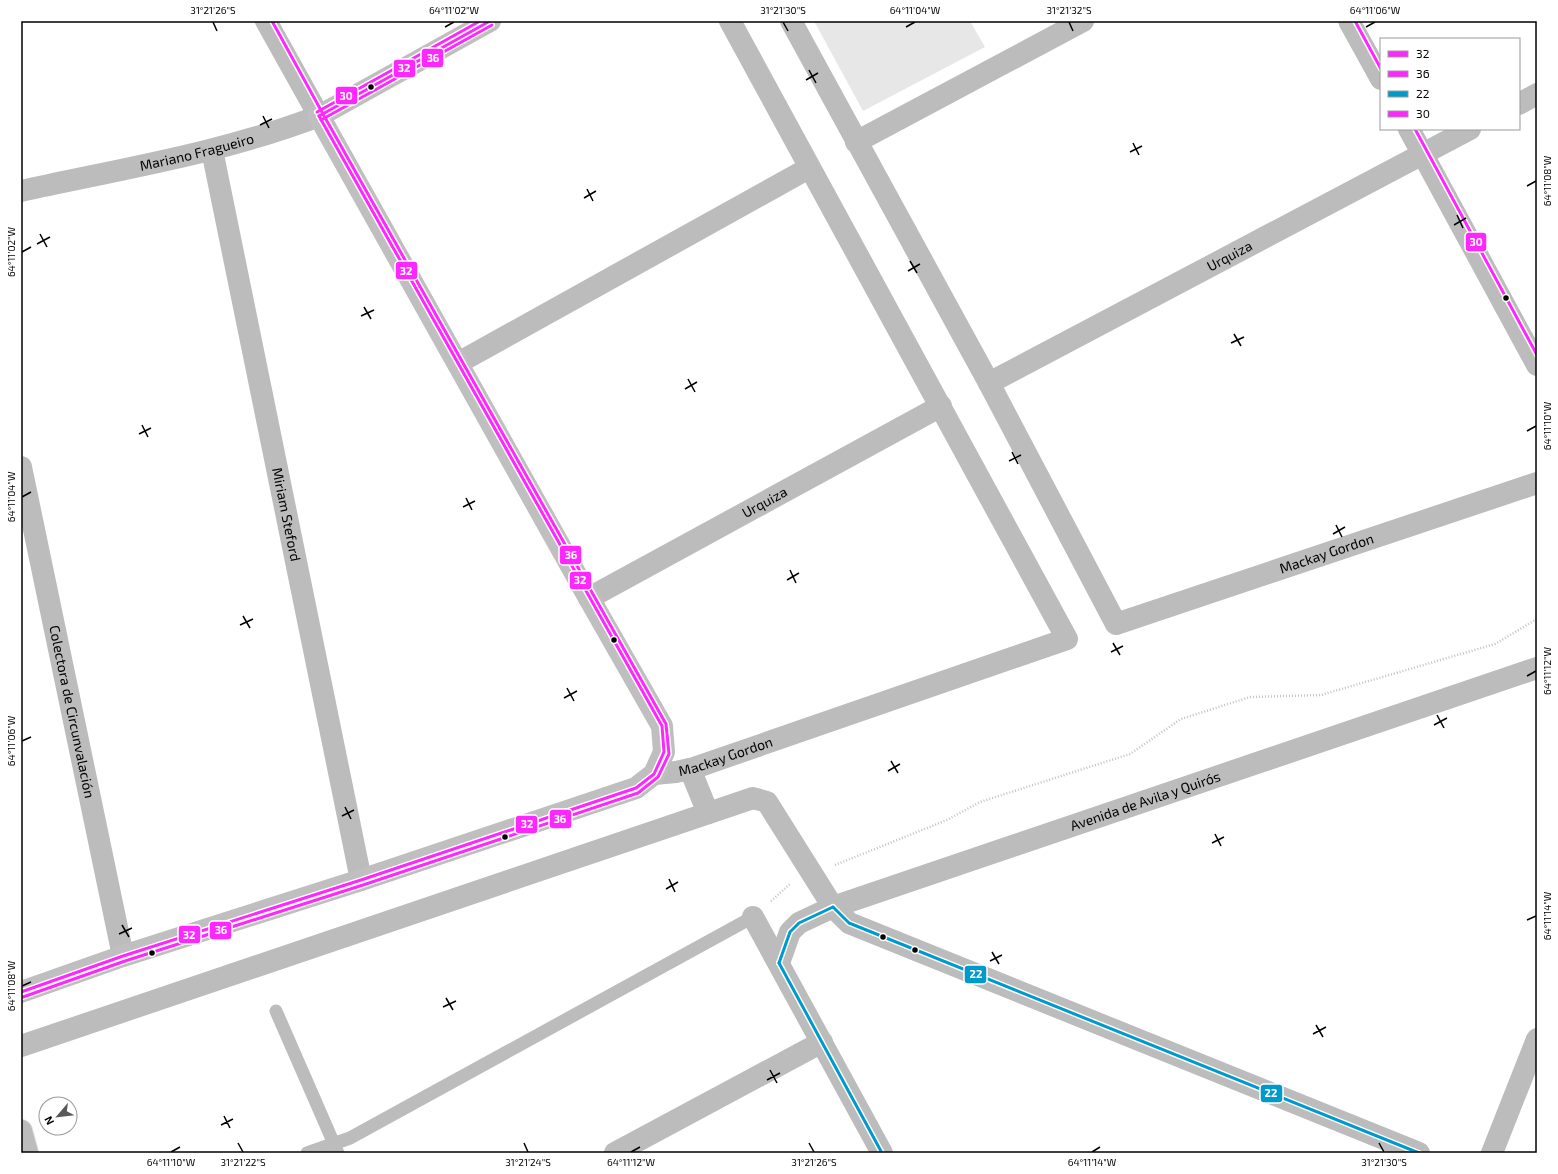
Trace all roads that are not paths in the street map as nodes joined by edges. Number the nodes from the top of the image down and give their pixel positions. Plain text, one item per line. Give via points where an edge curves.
1 (266, 21) edge
2 (490, 21) edge
3 (730, 21) edge
4 (791, 21) edge
5 (1083, 21) edge
6 (1349, 21) edge
7 (1380, 77) edge
8 (1537, 94) edge
9 (1520, 103) edge
10 (319, 116) junction
11 (1410, 130) edge
12 (1468, 130) edge
13 (856, 142) junction
14 (212, 150) junction
15 (1423, 154) junction
16 (809, 168) junction
17 (21, 191) edge
18 (458, 363) junction
19 (1537, 365) edge
20 (989, 383) junction
21 (940, 406) junction
22 (21, 467) edge
23 (1537, 483) edge
24 (589, 598) junction
25 (1537, 668) edge
26 (690, 769) junction
27 (654, 774) junction
28 (708, 814) junction
29 (361, 880) junction
30 (833, 907) junction
31 (753, 917) joint
32 (123, 956) junction
33 (779, 963) junction
34 (21, 992) edge
35 (276, 1011) dead end
36 (1537, 1039) edge
37 (822, 1042) junction
38 (21, 1046) edge
39 (21, 1131) edge
40 (335, 1149) edge
41 (27, 1153) edge
42 (307, 1153) edge
43 (615, 1153) edge
44 (882, 1153) edge
45 (1419, 1153) edge
46 (1492, 1153) edge

1 - 10 main road
2 - 10 main road, Mariano Fragueiro
3 - 16 main road
4 - 13 main road
5 - 13 main road
6 - 7 main road
8 - 9 main road
10 - 14 main road, Mariano Fragueiro
10 - 18 main road
11 - 15 main road
12 - 15 main road, Urquiza
13 - 20 main road
14 - 17 main road, Mariano Fragueiro
14 - 29 main road, Miriam Steford
15 - 19 main road
15 - 20 main road, Urquiza
16 - 18 main road
16 - 21 main road
18 - 24 main road
20 - 23 main road, Mackay Gordon via 1116,624
21 - 24 main road, Urquiza
21 - 26 main road, Mackay Gordon via 1067,639
22 - 32 main road, Colectora de Circunvalación
24 - 27 main road via 662,726 664,752
25 - 30 main road, Avenida de Avila y Quirós
26 - 27 main road, Mackay Gordon
26 - 28 main road
27 - 29 main road, Mackay Gordon via 636,788
28 - 30 main road via 753,798 767,802
28 - 38 main road
29 - 32 main road, Mackay Gordon
30 - 33 main road, Avenida de Avila y Quirós via 799,923 790,932
30 - 45 main road via 849,923
31 - 33 main road
31 - 40 lane via 350,1138
32 - 34 main road, Mackay Gordon
33 - 37 main road
35 - 40 lane
36 - 46 main road
37 - 43 main road
37 - 44 main road
39 - 41 main road
40 - 42 lane

